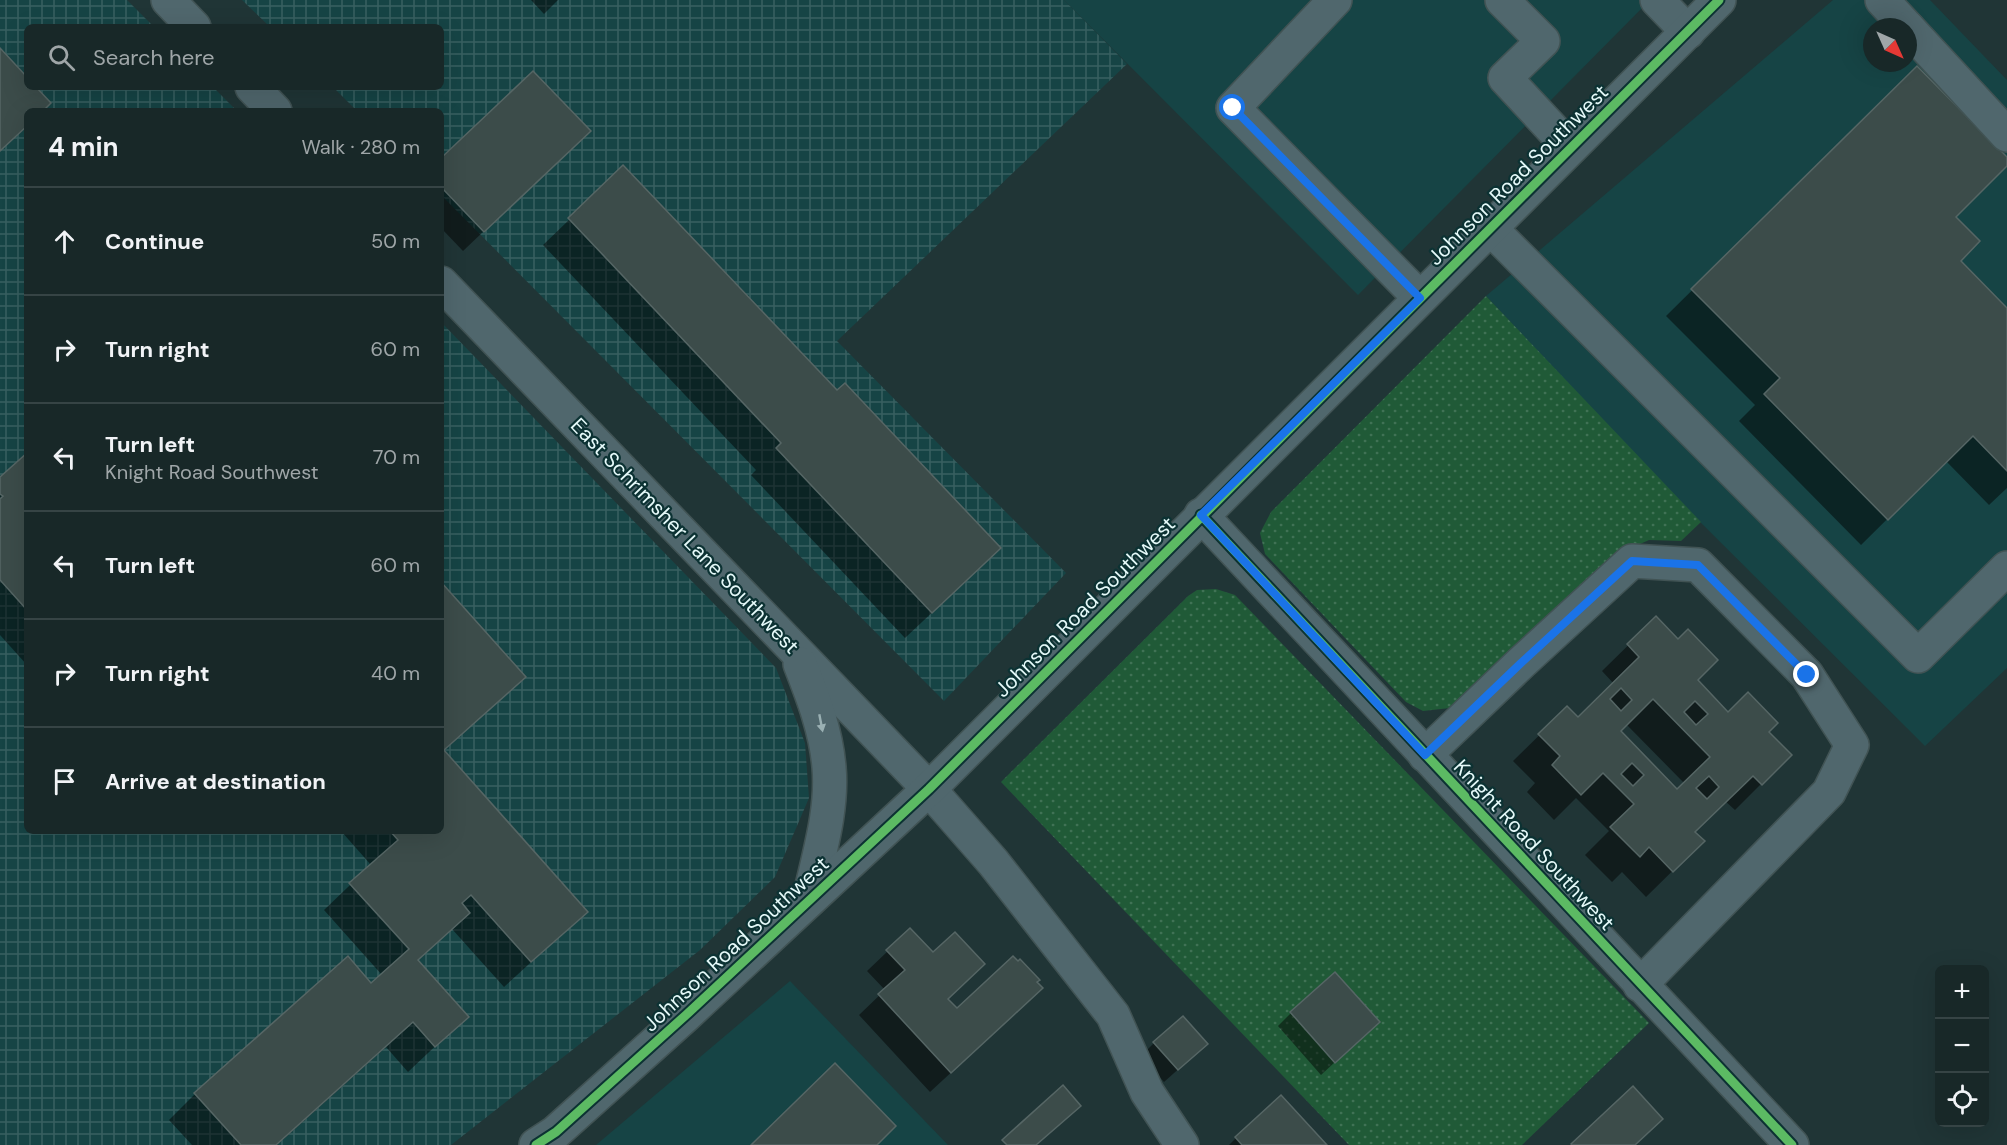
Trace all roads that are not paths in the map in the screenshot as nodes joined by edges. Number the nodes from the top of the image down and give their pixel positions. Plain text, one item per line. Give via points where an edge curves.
1 (168, 0) edge
2 (1335, 0) edge
3 (1502, 0) edge
4 (1657, 0) edge
5 (1719, 0) edge
6 (1882, 0) edge
7 (1898, 18) edge
8 (191, 24) edge
9 (1688, 32) junction
10 (1917, 39) edge
11 (255, 90) edge
12 (272, 108) edge
13 (2007, 135) edge
14 (1570, 148) junction
15 (1490, 228) junction
16 (444, 286) edge
17 (1420, 298) junction
18 (1201, 515) junction
19 (2007, 568) edge
20 (793, 649) junction
21 (1425, 755) junction
22 (929, 789) junction
23 (809, 900) junction
24 (1640, 985) junction
25 (553, 1141) edge
26 (1182, 1145) edge
27 (1792, 1145) edge

1 - 8 street
2 - 17 street via 1233,108
3 - 14 street via 1543,41 1505,78
4 - 9 street
5 - 9 street, Johnson Road Southwest
6 - 7 street
9 - 14 street, Johnson Road Southwest
10 - 13 street
11 - 12 street
14 - 15 street, Johnson Road Southwest
15 - 17 street, Johnson Road Southwest
15 - 19 street via 1918,656
16 - 20 street, East Schrimsher Lane Southwest
17 - 18 street, Johnson Road Southwest
18 - 21 street, Knight Road Southwest
18 - 22 street, Johnson Road Southwest
20 - 22 street, East Schrimsher Lane Southwest
20 -> 23 street via 818,711 829,767 827,814
21 - 24 street, Knight Road Southwest
21 - 24 street via 1632,561 1698,565 1807,675 1852,745 1829,792
22 - 23 street, Johnson Road Southwest
22 - 26 street, East Schrimsher Lane Southwest via 993,862 1113,1015 1147,1092
23 - 25 street, Johnson Road Southwest
24 - 27 street, Knight Road Southwest

